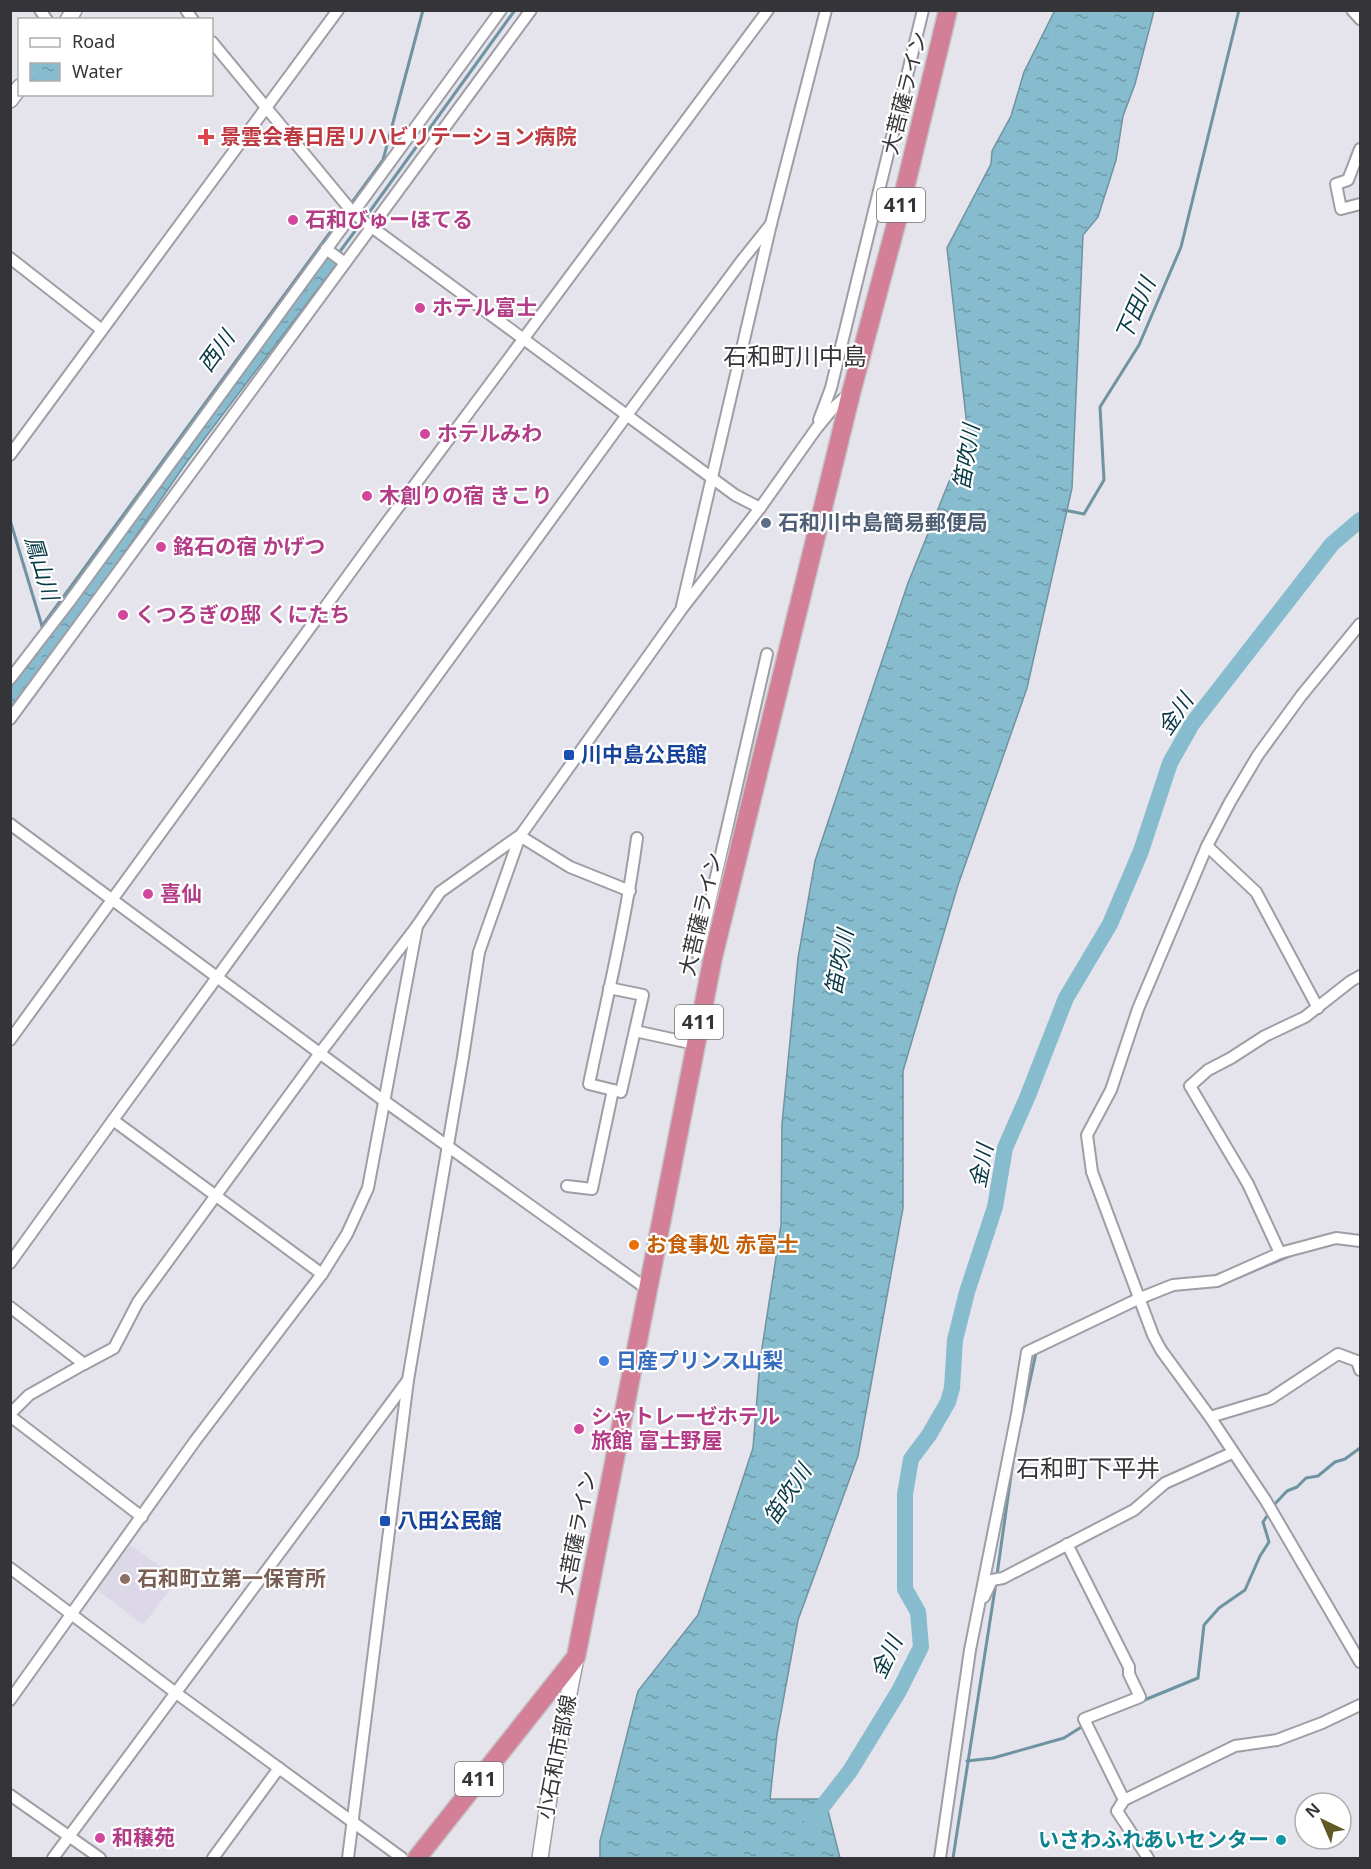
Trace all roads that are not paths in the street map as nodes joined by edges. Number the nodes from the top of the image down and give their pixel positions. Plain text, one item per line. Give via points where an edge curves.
1 (338, 10) edge
2 (501, 10) edge
3 (768, 10) edge
4 (826, 10) edge
5 (923, 10) edge
6 (1352, 10) edge
7 (527, 12) edge
8 (944, 13) edge
9 (1360, 19) edge
10 (213, 43) edge
11 (266, 109) junction
12 (1360, 149) edge
13 (1360, 204) edge
14 (354, 213) junction
15 (771, 224) junction
16 (369, 225) junction
17 (328, 250) junction
18 (10, 258) edge
19 (343, 262) junction
20 (102, 330) junction
21 (524, 340) junction
22 (851, 393) junction
23 (627, 415) junction
24 (816, 429) junction
25 (10, 455) edge
26 (711, 477) junction
27 (760, 508) junction
28 (681, 610) junction
29 (1360, 624) edge
30 (767, 654) dead end
31 (10, 679) edge
32 (10, 719) edge
33 (10, 824) edge
34 (520, 836) junction
35 (637, 838) dead end
36 (1207, 846) junction
37 (725, 871) junction
38 (630, 891) junction
39 (111, 900) junction
40 (417, 926) junction
41 (698, 955) dead end
42 (1360, 976) edge
43 (218, 977) junction
44 (609, 988) junction
45 (1318, 1008) junction
46 (635, 1031) junction
47 (10, 1040) edge
48 (695, 1044) junction
49 (320, 1053) junction
50 (613, 1090) junction
51 (383, 1100) junction
52 (113, 1120) junction
53 (447, 1146) junction
54 (567, 1186) dead end
55 (216, 1197) junction
56 (1360, 1241) edge
57 (1280, 1252) junction
58 (10, 1263) edge
59 (322, 1274) junction
60 (647, 1289) junction
61 (1139, 1301) junction
62 (10, 1307) edge
63 (84, 1364) junction
64 (1359, 1364) edge
65 (408, 1380) junction
66 (10, 1415) edge
67 (1210, 1417) junction
68 (1232, 1453) junction
69 (142, 1518) junction
70 (1067, 1544) junction
71 (10, 1568) edge
72 (977, 1611) junction
73 (72, 1616) junction
74 (576, 1657) junction
75 (1360, 1662) edge
76 (176, 1693) junction
77 (10, 1700) edge
78 (542, 1700) junction
79 (1360, 1705) edge
80 (565, 1714) junction
81 (279, 1768) junction
82 (10, 1795) edge
83 (1124, 1800) junction
84 (353, 1822) junction
85 (69, 1837) junction
86 (53, 1858) edge
87 (100, 1858) edge
88 (213, 1858) edge
89 (348, 1858) edge
90 (402, 1858) edge
91 (417, 1858) edge
92 (540, 1858) edge
93 (940, 1858) edge
94 (1148, 1858) edge

1 - 11 street
2 - 14 street
3 - 21 street
4 - 15 street
5 - 24 street via 831,388
6 - 9 street
7 - 16 street
8 - 22 highway, 大菩薩ライン / 411 via 899,213
10 - 11 street
11 - 14 street
11 - 20 street
12 - 13 street via 1348,180 1336,184 1341,209
14 - 16 street
14 - 17 street
15 - 23 street
15 - 26 street
16 - 19 street
16 - 21 street
17 - 19 street
17 - 31 street
18 - 20 street
19 - 32 street
20 - 25 street
21 - 23 street
21 - 39 street
22 - 24 street
22 - 37 highway, 大菩薩ライン / 411
23 - 26 street
23 - 43 street
24 - 27 street
26 - 27 street
26 - 28 street
27 - 28 street
28 - 34 street
29 - 36 street via 1258,755
30 - 37 street
33 - 39 street
34 - 38 street via 570,867
34 - 40 street via 440,892
34 - 53 street via 478,951
35 - 38 street
36 - 45 street via 1256,892
36 - 61 street via 1138,1009 1112,1090 1087,1135 1092,1172
37 - 41 street
37 - 48 highway, 大菩薩ライン / 411
38 - 44 street
39 - 43 street
39 - 47 street
40 - 49 street
40 - 51 street
42 - 45 street
43 - 49 street
43 - 52 street
44 - 46 street via 643,995
44 - 50 street via 589,1084
45 - 57 street via 1208,1070 1190,1086 1248,1185
46 - 48 street
46 - 50 street via 621,1092
48 - 60 highway, 大菩薩ライン / 411
49 - 51 street
49 - 55 street
50 - 54 street via 592,1189
51 - 53 street
51 - 59 street via 368,1188 347,1234
52 - 55 street
52 - 58 street
53 - 60 street
53 - 65 street
55 - 59 street
55 - 63 street via 138,1302 114,1348
56 - 57 street via 1336,1238
57 - 61 street via 1217,1281 1173,1285
59 - 69 street via 195,1441
60 - 74 highway, 大菩薩ライン / 411
61 - 67 street via 1161,1350
61 - 72 street via 1027,1352
62 - 63 street
63 - 66 street via 29,1395
64 - 67 street via 1338,1354 1270,1399
65 - 76 street
65 - 84 street
66 - 69 street
67 - 68 street
68 - 70 street via 1165,1483 1134,1510
68 - 75 street via 1275,1517
69 - 73 street
70 - 72 street via 992,1580
70 - 83 street via 1140,1697 1084,1719
71 - 73 street
72 - 93 street
73 - 76 street
73 - 77 street
74 - 78 highway, 大菩薩ライン / 411
74 - 80 main road, 小石和市部線
76 - 81 street
76 - 85 street
78 - 80 main road via 555,1702
78 - 91 highway, 大菩薩ライン / 411
79 - 83 street via 1277,1740 1235,1746
80 - 92 main road, 小石和市部線
81 - 84 street
81 - 88 street
82 - 85 street
83 - 94 street via 1117,1811
84 - 89 street
84 - 90 street
85 - 86 street
85 - 87 street

